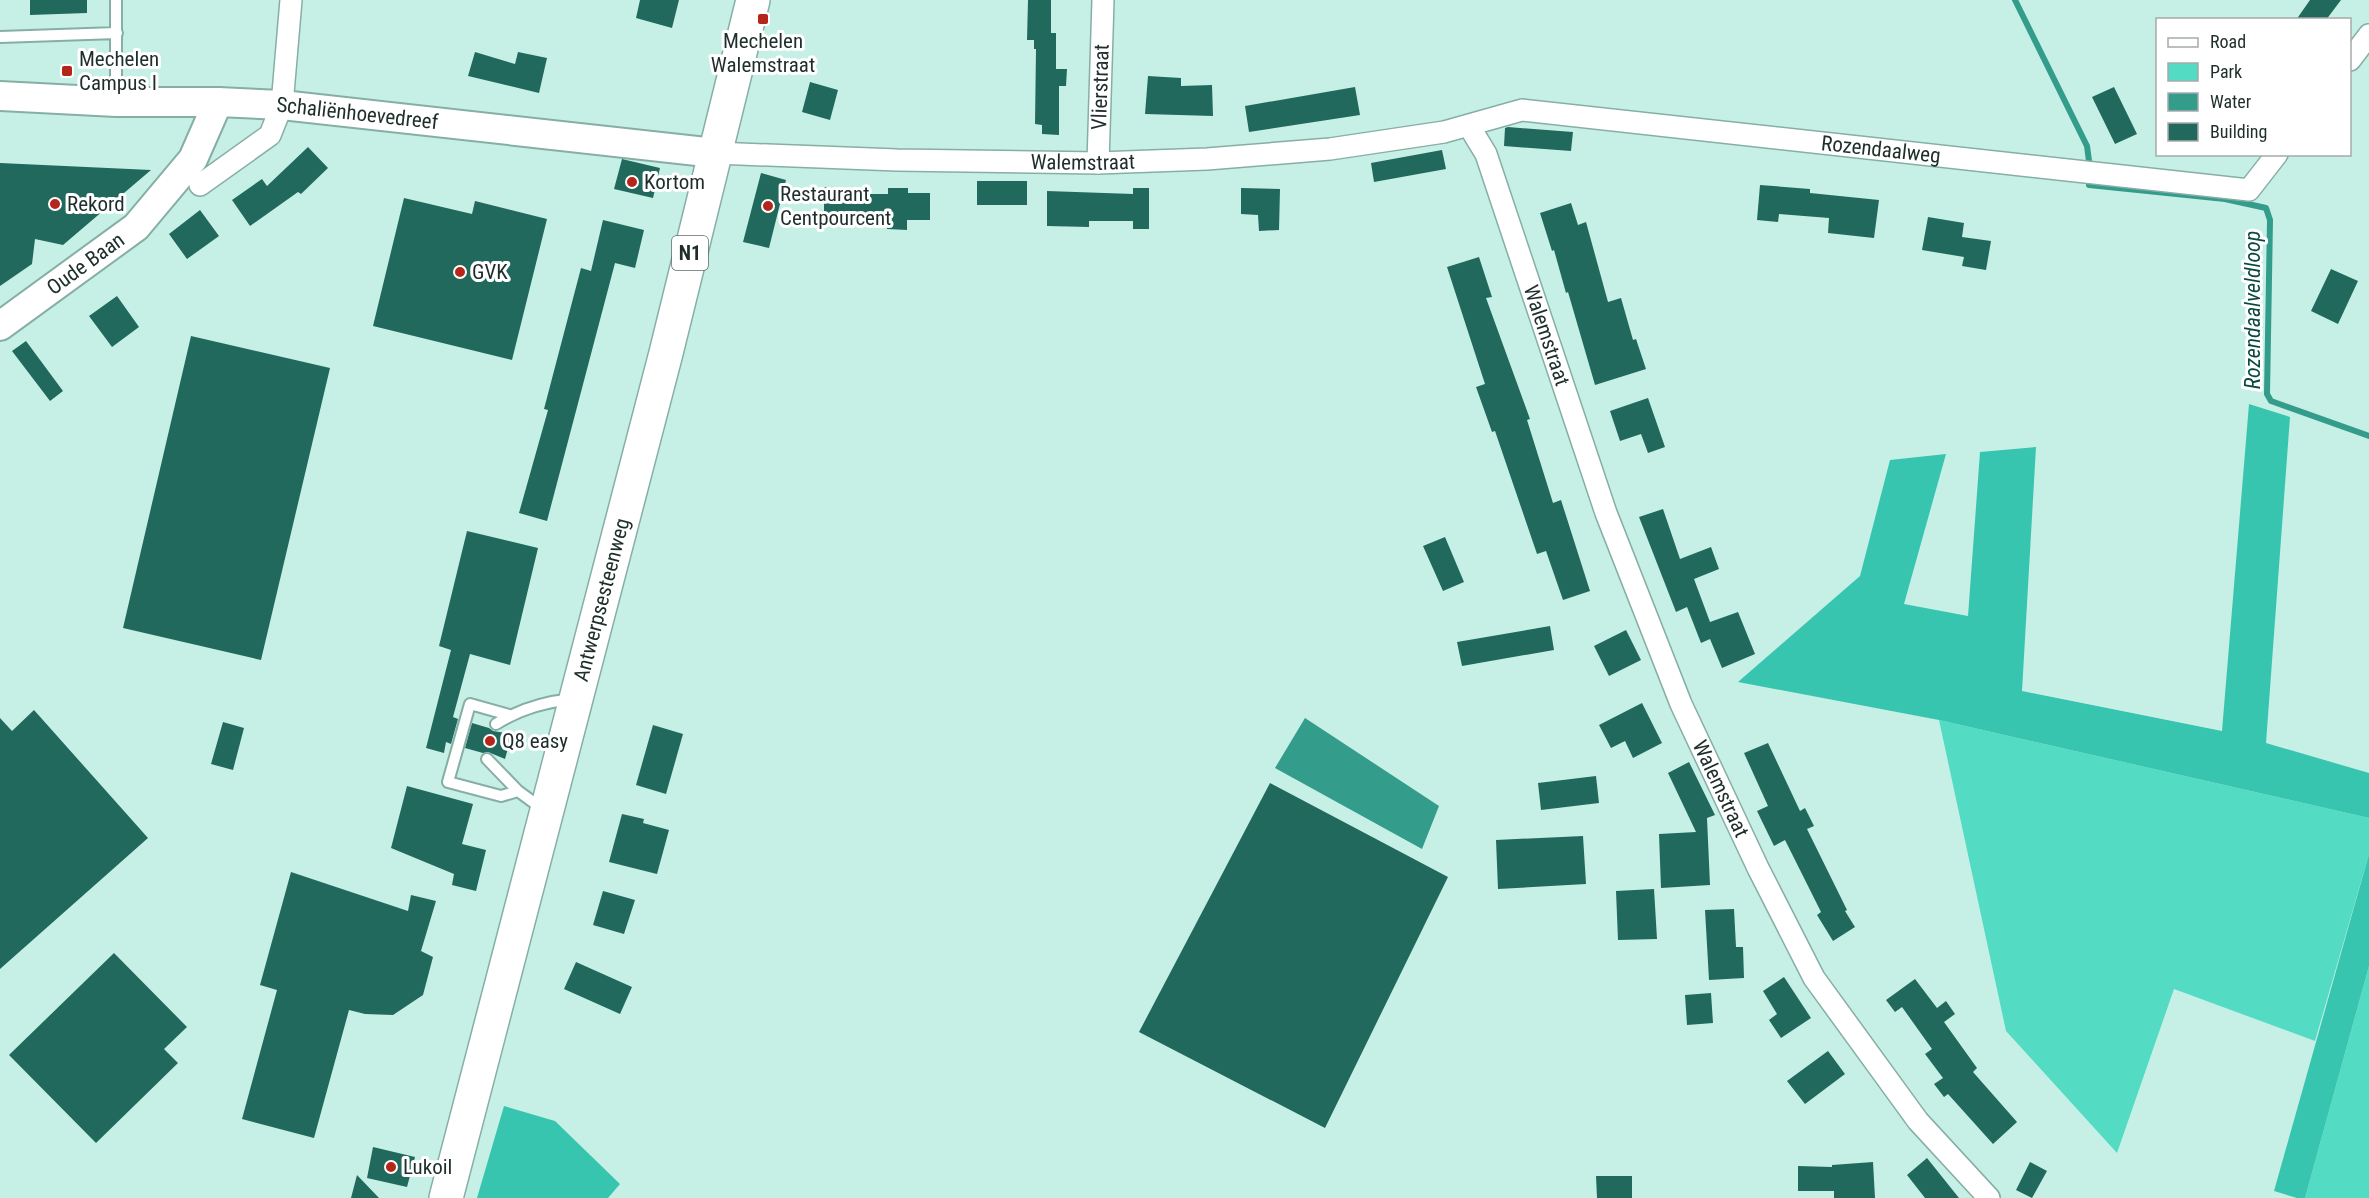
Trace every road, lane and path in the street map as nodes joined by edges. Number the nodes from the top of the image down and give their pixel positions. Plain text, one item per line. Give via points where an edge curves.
1 (116, 0) edge
2 (291, 0) edge
3 (753, 0) edge
4 (1105, 3) edge
5 (117, 33) junction
6 (2369, 35) edge
7 (0, 37) edge
8 (2351, 58) edge
9 (0, 96) edge
10 (116, 102) junction
11 (218, 102) junction
12 (282, 105) junction
13 (1469, 126) junction
14 (715, 153) junction
15 (2275, 156) edge
16 (1098, 163) junction
17 (200, 185) dead end
18 (0, 326) edge
19 (576, 699) junction
20 (509, 716) junction
21 (496, 724) dead end
22 (487, 759) dead end
23 (518, 791) junction
24 (546, 812) junction
25 (446, 1198) edge
26 (1989, 1198) edge

1 - 5 lane
2 - 12 street
3 - 14 main road, Antwerpsesteenweg / N1
4 - 16 street, Vlierstraat
5 - 7 lane
5 - 10 lane
6 - 8 street
9 - 10 street, Schaliënhoevedreef
10 - 11 street, Schaliënhoevedreef
11 - 12 street, Schaliënhoevedreef
11 - 18 street, Oude Baan via 193,159 136,226
12 - 14 street, Schaliënhoevedreef
12 - 17 street via 270,135
13 - 15 street, Rozendaalweg via 1522,110 2249,190
13 - 16 street, Walemstraat via 1330,149
13 - 26 street, Walemstraat via 1486,154 1606,513 1664,662 1758,868 1814,978 1918,1121
14 - 16 street, Walemstraat
14 - 19 main road, Antwerpsesteenweg / N1
19 - 20 lane via 548,702
19 - 24 main road, Antwerpsesteenweg / N1
20 - 21 lane
20 - 23 lane via 470,704 448,782 501,796
22 - 23 lane
23 - 24 lane
24 - 25 main road, Antwerpsesteenweg / N1

